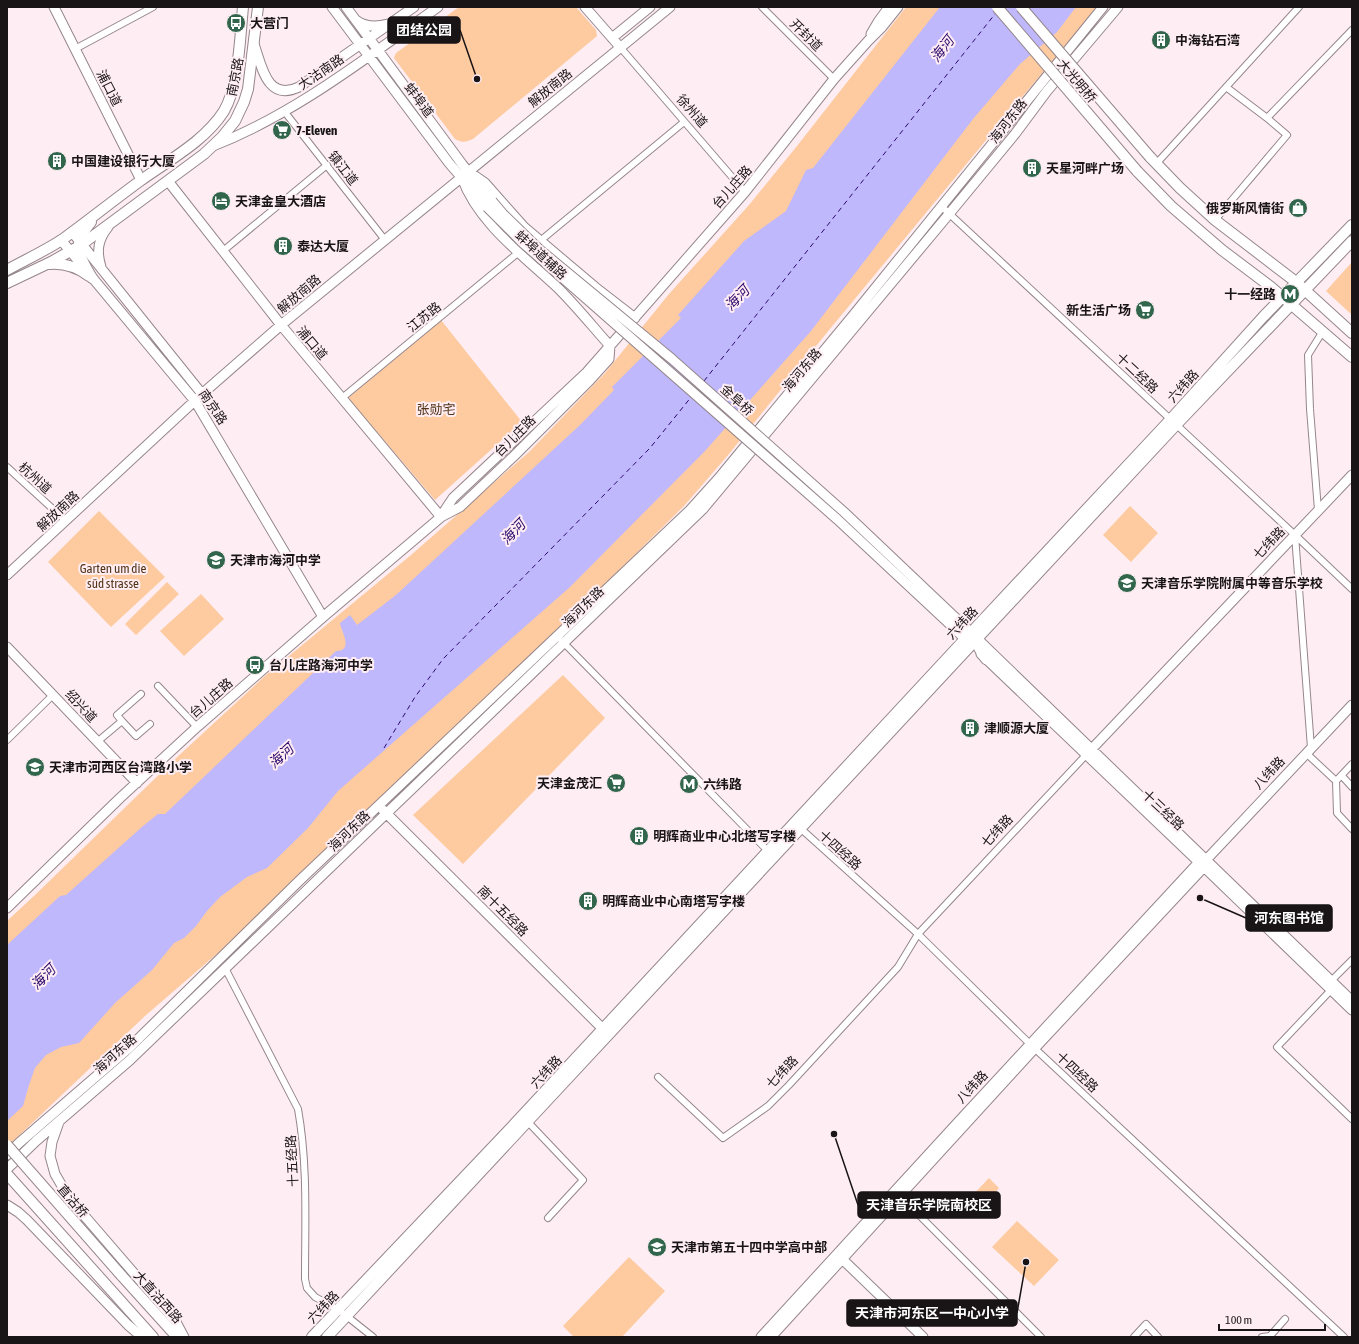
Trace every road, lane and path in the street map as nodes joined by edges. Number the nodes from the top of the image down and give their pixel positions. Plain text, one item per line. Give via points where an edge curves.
1 (54, 7) edge
2 (153, 7) edge
3 (243, 7) edge
4 (258, 7) edge
5 (332, 7) edge
6 (346, 7) edge
7 (414, 7) edge
8 (438, 7) edge
9 (585, 7) edge
10 (650, 7) edge
11 (670, 7) edge
12 (762, 7) edge
13 (889, 7) edge
14 (898, 7) edge
15 (997, 7) edge
16 (1021, 7) edge
17 (1103, 7) edge
18 (1118, 7) edge
19 (1299, 7) edge
20 (355, 19) junction
21 (395, 21) junction
22 (1352, 30) edge
23 (370, 38) junction
24 (612, 38) junction
25 (868, 41) junction
26 (254, 44) junction
27 (361, 45) junction
28 (620, 47) junction
29 (75, 48) junction
30 (378, 50) junction
31 (369, 56) junction
32 (834, 79) junction
33 (1226, 87) junction
34 (284, 111) junction
35 (1267, 118) junction
36 (684, 122) junction
37 (212, 147) junction
38 (1153, 161) junction
39 (327, 165) junction
40 (465, 172) junction
41 (141, 180) junction
42 (168, 181) junction
43 (745, 192) junction
44 (489, 204) joint
45 (941, 206) junction
46 (100, 210) junction
47 (949, 214) junction
48 (1215, 220) junction
49 (110, 224) junction
50 (1352, 225) edge
51 (72, 232) junction
52 (61, 240) junction
53 (385, 240) junction
54 (540, 241) junction
55 (1352, 241) edge
56 (75, 248) junction
57 (223, 251) junction
58 (40, 252) junction
59 (519, 252) junction
60 (44, 266) junction
61 (7, 270) edge
62 (102, 272) junction
63 (92, 278) junction
64 (1296, 282) junction
65 (7, 283) edge
66 (1305, 290) junction
67 (1282, 296) junction
68 (1292, 304) junction
69 (635, 318) junction
70 (281, 325) junction
71 (1323, 331) junction
72 (1352, 333) edge
73 (610, 346) junction
74 (1352, 357) edge
75 (199, 398) junction
76 (342, 398) junction
77 (1174, 422) junction
78 (7, 467) edge
79 (1352, 474) edge
80 (1318, 510) junction
81 (441, 517) junction
82 (66, 521) junction
83 (1295, 535) junction
84 (7, 575) edge
85 (1352, 589) edge
86 (323, 617) junction
87 (984, 619) junction
88 (958, 626) junction
89 (973, 639) junction
90 (560, 640) junction
91 (7, 647) edge
92 (986, 659) joint
93 (158, 686) dead end
94 (141, 694) dead end
95 (52, 695) junction
96 (1352, 705) edge
97 (122, 721) junction
98 (150, 724) dead end
99 (197, 727) junction
100 (7, 740) edge
101 (97, 742) junction
102 (1309, 750) junction
103 (1089, 752) junction
104 (1352, 764) edge
105 (1342, 776) junction
106 (1336, 781) junction
107 (137, 783) junction
108 (1352, 787) edge
109 (378, 806) junction
110 (386, 814) junction
111 (797, 826) junction
112 (1352, 829) edge
113 (1218, 848) junction
114 (771, 854) junction
115 (1203, 861) junction
116 (1221, 874) junction
117 (7, 908) edge
118 (918, 934) junction
119 (1352, 960) edge
120 (226, 968) junction
121 (1331, 986) junction
122 (1352, 1001) edge
123 (1352, 1010) edge
124 (607, 1031) junction
125 (1033, 1046) junction
126 (658, 1077) dead end
127 (1352, 1119) edge
128 (59, 1121) junction
129 (528, 1122) junction
130 (7, 1144) edge
131 (7, 1155) edge
132 (7, 1169) edge
133 (7, 1174) edge
134 (900, 1196) junction
135 (7, 1206) edge
136 (548, 1218) dead end
137 (839, 1256) junction
138 (121, 1275) joint
139 (339, 1310) junction
140 (348, 1316) junction
141 (1285, 1319) dead end
142 (774, 1336) edge
143 (142, 1337) edge
144 (152, 1337) edge
145 (176, 1337) edge
146 (184, 1337) edge
147 (312, 1337) edge
148 (328, 1337) edge
149 (373, 1337) edge
150 (761, 1337) edge
151 (923, 1337) edge
152 (1041, 1337) edge
153 (1134, 1337) edge
154 (1158, 1337) edge
155 (1262, 1337) edge
156 (1344, 1337) edge

1 - 29 main road, 浦口道
2 - 29 street
3 - 41 main road, 南京路 via 237,66 232,90 223,111 196,141
4 - 26 main road, 南京路
5 - 27 main road, 蚌埠道
6 - 20 main road, 蚌埠道
7 - 21 main road, 大沽南路
8 - 30 main road, 大沽南路
9 - 24 main road
10 - 24 main road
11 - 28 main road, 解放南路
12 - 32 street, 开封道
13 - 25 main road, 台儿庄路
14 - 25 main road, 台儿庄路
15 - 67 main road, 大光明桥, bridge via 1137,171 1171,206 1222,250
16 - 38 main road, 大光明桥, bridge
17 - 45 main road, 海河东路
18 - 47 main road, 海河东路
19 - 33 street
20 - 21 main road via 375,26
20 - 23 main road, 蚌埠道
21 - 23 main road, 大沽南路
22 - 35 street
23 - 27 main road, 大沽南路
23 - 30 main road, 蚌埠道
24 - 28 main road
25 - 32 main road, 台儿庄路
26 - 27 main road, 大沽南路 via 270,84 280,90 290,91 300,87
26 - 37 main road, 南京路 via 244,102 234,121
27 - 31 main road, 蚌埠道
28 - 36 street, 徐州道
28 - 40 main road, 解放南路
29 - 41 main road, 浦口道
30 - 31 main road, 大沽南路
30 - 40 main road, 蚌埠道
31 - 34 main road, 大沽南路
31 - 40 main road, 蚌埠道 via 445,157
32 - 43 main road, 台儿庄路
33 - 35 street
33 - 38 street
34 - 37 main road, 大沽南路
34 - 39 street, 镇江道
35 - 48 street via 1286,135
36 - 43 street, 徐州道
36 - 54 street
37 - 42 main road, 南京路
38 - 48 main road
39 - 53 street, 镇江道
39 - 57 street
40 - 44 main road, 蚌埠道
40 - 53 main road, 解放南路
40 - 54 main road, 蚌埠道 via 486,183 524,227
40 - 59 main road, 蚌埠道辅路 via 471,200
41 - 46 main road, 南京路
42 - 49 main road, 南京路
42 - 57 main road, 浦口道
43 - 69 main road, 台儿庄路
44 - 88 main road, 金阜桥, bridge via 523,243
45 - 47 street, 十二经路
45 - 90 main road, 海河东路 via 700,500
46 - 51 main road, 南京路
46 - 56 main road
47 - 77 street, 十二经路
47 - 90 main road, 海河东路 via 703,509
48 - 64 main road
49 - 56 main road, 南京路
49 - 62 main road via 97,250
50 - 64 main road, 六纬路
51 - 52 main road, 南京路
51 - 56 main road, 南京路
52 - 56 main road, 南京路
52 - 58 main road
53 - 70 main road, 解放南路
54 - 69 main road, 蚌埠道
55 - 66 main road, 六纬路
56 - 58 main road
56 - 60 main road
56 - 62 main road, 南京路
56 - 63 main road
57 - 70 main road, 浦口道
58 - 61 main road
59 - 73 main road, 蚌埠道辅路 via 560,290
59 - 76 street, 江苏路
60 - 63 main road via 68,265
60 - 65 main road
62 - 75 main road, 南京路
63 - 75 main road, 南京路
64 - 66 main road
64 - 67 main road, 六纬路
66 - 68 main road, 六纬路
66 - 72 main road
67 - 68 main road
67 - 77 main road, 六纬路
68 - 71 main road
68 - 77 main road, 六纬路
69 - 73 main road, 台儿庄路
70 - 75 main road, 解放南路
70 - 76 main road, 浦口道
71 - 74 main road
71 - 80 street via 1308,355
73 - 81 main road, 台儿庄路 via 587,372 453,498
75 - 82 main road, 解放南路
75 - 86 main road, 南京路
76 - 81 main road, 浦口道
77 - 83 street, 十二经路
77 - 87 main road, 六纬路
77 - 89 main road, 六纬路
78 - 82 street, 杭州道
79 - 80 main road, 七纬路
80 - 83 main road, 七纬路
81 - 86 main road, 台儿庄路
82 - 84 main road, 解放南路
83 - 85 street, 十二经路
83 - 102 street
83 - 103 main road, 七纬路
86 - 99 main road, 台儿庄路
87 - 88 main road via 972,625
87 - 89 main road, 六纬路
88 - 89 main road, 十三经路
89 - 92 main road
89 - 103 main road, 十三经路
89 - 111 main road, 六纬路
90 - 109 main road, 海河东路
90 - 110 main road, 海河东路
90 - 114 street
91 - 95 main road, 绍兴道
92 - 103 main road, 十三经路
93 - 99 street
94 - 97 street via 117,715
95 - 100 street
95 - 101 main road, 绍兴道
96 - 102 main road, 八纬路
97 - 98 street via 136,736
97 - 101 street
99 - 107 main road, 台儿庄路
101 - 107 main road, 绍兴道
102 - 106 street
102 - 113 main road, 八纬路
103 - 115 main road, 十三经路
103 - 115 main road, 十三经路 via 1187,851
103 - 118 street, 七纬路
104 - 105 street
105 - 106 street
105 - 108 street
106 - 112 street via 1337,813
107 - 117 main road, 台儿庄路
109 - 110 main road, 南十五经路
109 - 131 main road, 海河东路 via 129,1048
110 - 120 main road, 海河东路
110 - 124 main road, 南十五经路
111 - 114 main road, 六纬路
111 - 118 street, 十四经路
113 - 115 main road, 八纬路
113 - 116 main road via 1215,861
114 - 124 main road, 六纬路
115 - 116 main road, 十三经路
115 - 121 main road, 十三经路
115 - 125 main road, 八纬路
116 - 121 main road, 十三经路
118 - 125 street, 十四经路
118 - 126 street, 七纬路 via 898,967 789,1085 768,1106 723,1138
119 - 121 street
120 - 128 main road, 海河东路 via 130,1060
120 - 139 street, 十五经路 via 298,1109 305,1191 305,1279 307,1288 315,1297
121 - 122 main road, 十三经路
121 - 123 main road, 十三经路
121 - 127 street via 1277,1047
124 - 129 main road, 六纬路
124 - 139 main road, 六纬路
125 - 134 main road, 八纬路
125 - 137 main road, 八纬路
125 - 156 street, 十四经路
128 - 132 main road, 海河东路
128 - 146 main road via 50,1156 55,1174 69,1198 176,1322
129 - 136 street via 583,1180
129 - 140 main road, 六纬路
130 - 138 main road, 直沽桥, bridge
133 - 144 main road
134 - 137 main road, 八纬路
134 - 152 street
135 - 143 main road via 27,1220
137 - 142 main road, 八纬路
137 - 150 main road, 八纬路
137 - 151 main road
138 - 145 main road, 大直沽西路
139 - 140 street, 十五经路
139 - 147 main road, 六纬路
140 - 148 main road, 六纬路
140 - 149 street, 十五经路
141 - 155 street via 1270,1336
153 - 154 street via 1146,1324

